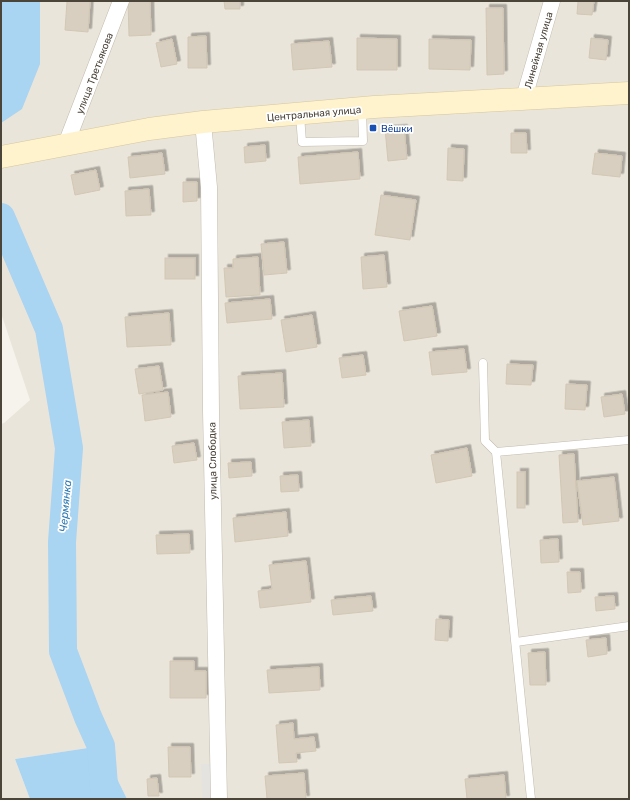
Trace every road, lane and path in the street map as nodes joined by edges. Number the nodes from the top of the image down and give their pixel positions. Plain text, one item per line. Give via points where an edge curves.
1 (121, 1) edge
2 (552, 1) edge
3 (629, 93) edge
4 (524, 98) junction
5 (362, 109) junction
6 (300, 114) junction
7 (203, 122) junction
8 (66, 144) junction
9 (1, 157) edge
10 (483, 363) dead end
11 (629, 440) edge
12 (496, 452) junction
13 (629, 626) edge
14 (516, 642) junction
15 (219, 799) edge
16 (530, 799) edge

1 - 8 street, улица Третьякова
2 - 4 street, Линейная улица
3 - 4 street, Центральная улица
4 - 5 street, Центральная улица
5 - 6 street, Центральная улица
5 - 6 lane via 363,141 302,142
6 - 7 street, Центральная улица
7 - 8 street, Центральная улица
7 - 15 street, улица Слободка via 210,187 211,411
8 - 9 street, Центральная улица
10 - 12 lane via 485,441
11 - 12 lane
12 - 14 lane
13 - 14 lane
14 - 16 lane

